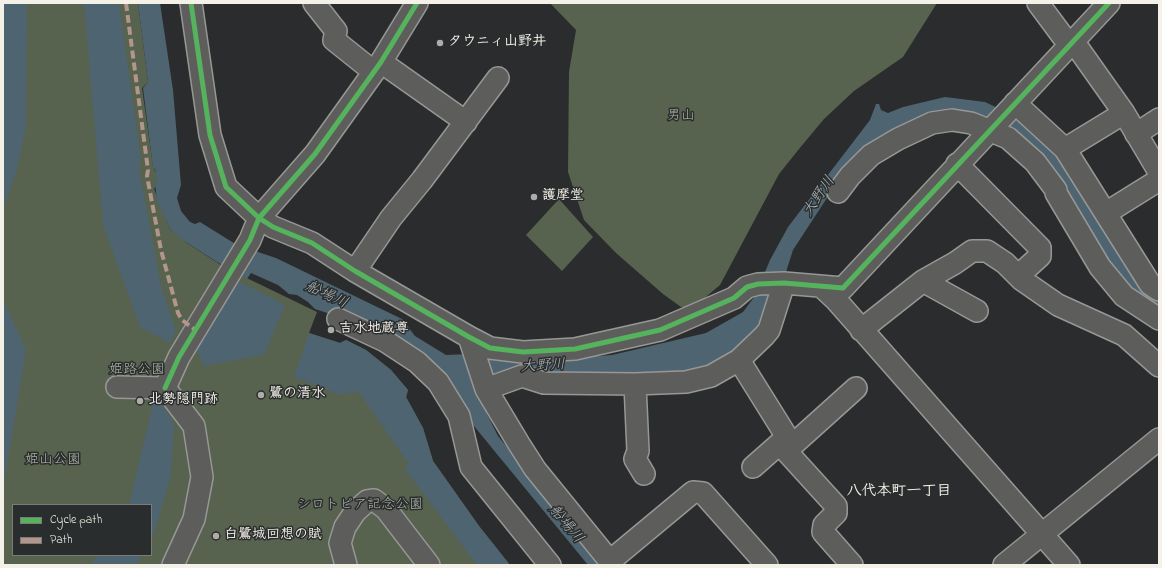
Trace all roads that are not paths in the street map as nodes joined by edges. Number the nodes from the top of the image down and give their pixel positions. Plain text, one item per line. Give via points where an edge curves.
1 (191, 3) edge
2 (314, 3) edge
3 (417, 3) edge
4 (1038, 3) edge
5 (1109, 3) edge
6 (1071, 43) junction
7 (378, 67) junction
8 (498, 78) dead end
9 (1015, 103) junction
10 (1124, 113) junction
11 (1159, 119) edge
12 (466, 122) junction
13 (990, 130) junction
14 (1136, 134) junction
15 (1065, 149) junction
16 (957, 164) junction
17 (1159, 172) edge
18 (1159, 180) edge
19 (838, 192) dead end
20 (1106, 212) junction
21 (259, 218) junction
22 (355, 271) junction
23 (1018, 276) junction
24 (923, 281) junction
25 (784, 283) junction
26 (1156, 283) edge
27 (822, 287) junction
28 (977, 311) dead end
29 (338, 319) dead end
30 (1159, 319) edge
31 (861, 330) junction
32 (469, 337) junction
33 (739, 360) junction
34 (1159, 366) edge
35 (635, 384) junction
36 (117, 387) dead end
37 (166, 388) junction
38 (486, 388) junction
39 (856, 388) dead end
40 (1159, 439) edge
41 (786, 444) junction
42 (753, 467) dead end
43 (644, 474) dead end
44 (1041, 534) junction
45 (611, 563) edge
46 (173, 565) edge
47 (346, 565) edge
48 (429, 565) edge
49 (550, 565) edge
50 (767, 565) edge
51 (852, 565) edge
52 (1004, 565) edge
53 (1068, 565) edge

1 - 21 street via 210,135 224,181 226,187
2 - 7 street via 336,31 334,40
3 - 7 street
4 - 6 street via 1064,38
5 - 6 street
6 - 9 street
6 - 10 street via 1078,48
7 - 12 street
7 - 21 street via 315,154
8 - 12 street
9 - 13 street
9 - 15 street
10 - 14 street
10 - 15 street
11 - 14 street
12 - 22 street
13 - 16 street
13 - 19 street via 952,120 923,126 871,155
13 - 30 street via 1008,138 1035,162 1056,190 1100,267 1124,296
14 - 17 street
15 - 20 street
16 - 23 street via 1040,248 1040,256
16 - 27 street via 843,288
18 - 20 street
20 - 26 street
21 - 22 street via 273,227 312,243
21 - 37 street via 250,240 179,357
22 - 32 street
23 - 24 street via 1005,262 987,251 972,251
23 - 34 street via 1068,310 1124,335
24 - 28 street
24 - 31 street
25 - 27 street
25 - 32 street via 758,284 747,288 734,298 660,330 575,349 523,352 490,348
25 - 33 street via 769,330
27 - 31 street
29 - 49 street via 385,341 417,362 438,382 459,416 471,467
31 - 44 street
32 - 38 street
33 - 35 street via 711,376 686,382
33 - 41 street
35 - 38 street via 544,383 522,376
35 - 43 street via 638,451 635,459
36 - 37 street
37 - 46 street via 194,426 202,478 194,519
38 - 45 street via 535,469
39 - 41 street
40 - 44 street
41 - 42 street
41 - 51 street via 836,506 836,513 824,525 823,532
44 - 52 street
44 - 53 street
45 - 50 street via 693,492 703,493
47 - 48 street via 340,543 344,527 367,501 374,500 386,509

